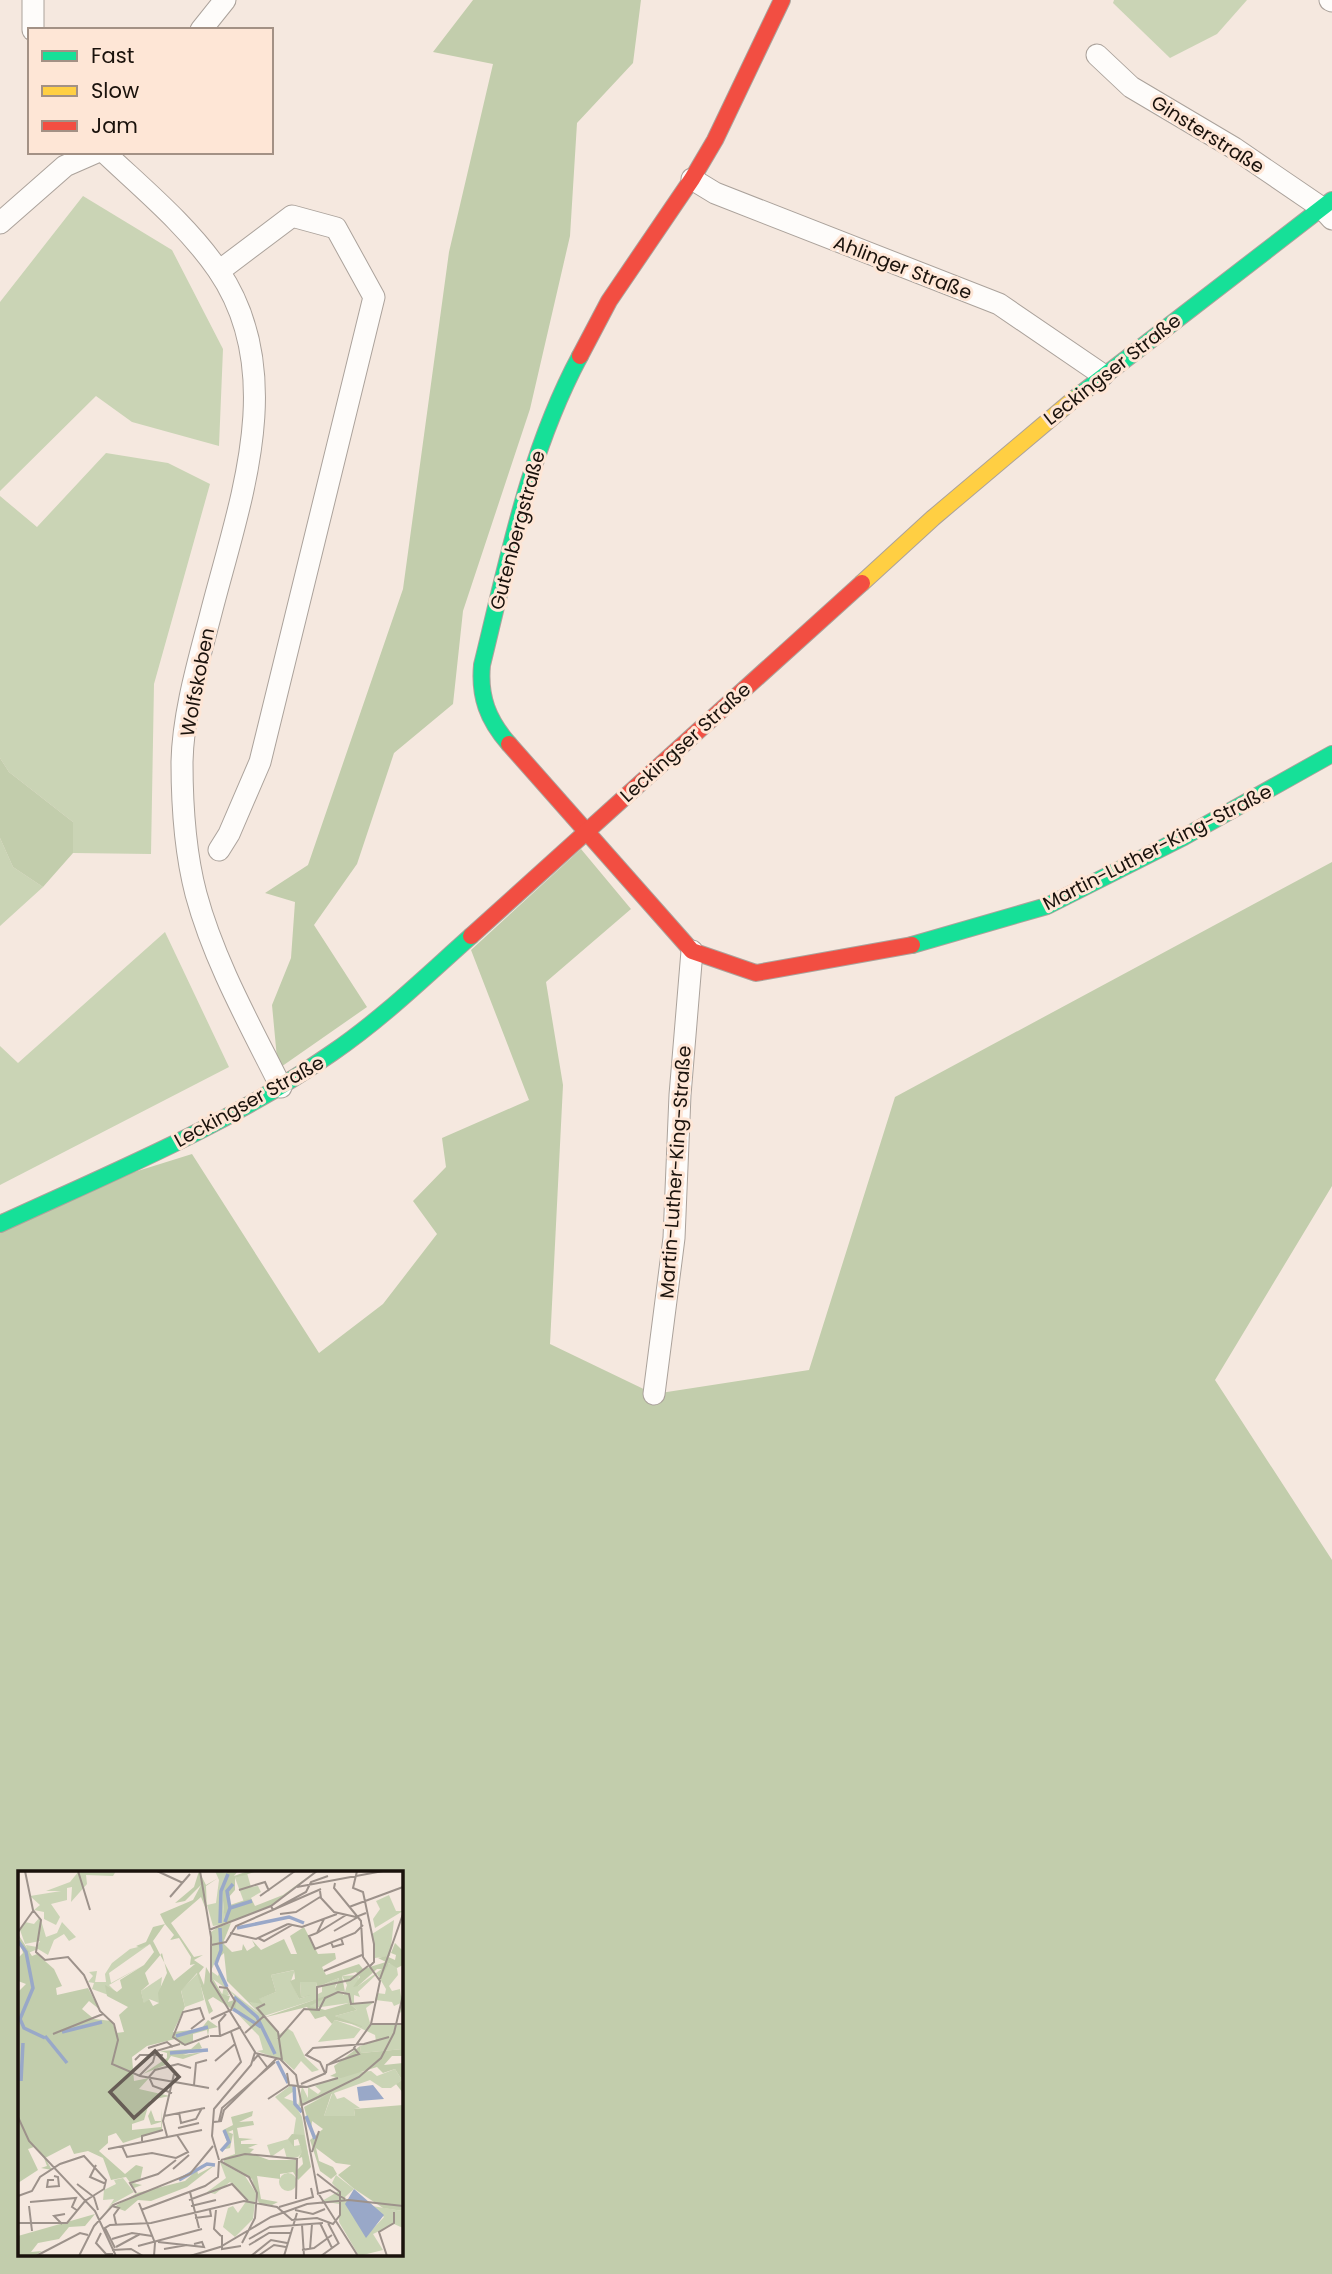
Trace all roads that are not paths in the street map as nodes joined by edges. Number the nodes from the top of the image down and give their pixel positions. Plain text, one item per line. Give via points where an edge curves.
1 (33, 0) edge
2 (225, 0) edge
3 (782, 0) edge
4 (33, 28) edge
5 (203, 28) edge
6 (1097, 55) dead end
7 (92, 154) edge
8 (106, 154) edge
9 (692, 179) junction
10 (1329, 209) edge
11 (0, 223) edge
12 (219, 271) junction
13 (1103, 375) junction
14 (1332, 754) edge
15 (586, 831) junction
16 (219, 850) dead end
17 (692, 951) junction
18 (281, 1087) junction
19 (0, 1224) edge
20 (654, 1394) dead end

1 - 4 street
2 - 5 street
3 - 9 street, Gutenbergstraße
6 - 10 street, Ginsterstraße via 1131,87
7 - 11 street via 65,166
8 - 12 street, Wolfskoben via 167,212
9 - 13 street, Ahlinger Straße via 715,193 999,304
9 - 15 street, Gutenbergstraße via 609,301 560,393 526,486 482,665 479,691 489,717
10 - 13 street, Leckingser Straße
12 - 16 street via 292,216 336,228 374,297 260,762
12 - 18 street, Wolfskoben via 248,333 256,381 253,437 193,684 182,760 185,825 193,884 206,925
13 - 15 street, Leckingser Straße via 933,517
14 - 17 street, Martin-Luther-King-Straße via 1047,906 908,946 756,973
15 - 17 street, Martin-Luther-King-Straße
15 - 18 street, Leckingser Straße via 376,1021
17 - 20 street, Martin-Luther-King-Straße via 674,1238
18 - 19 street, Leckingser Straße

